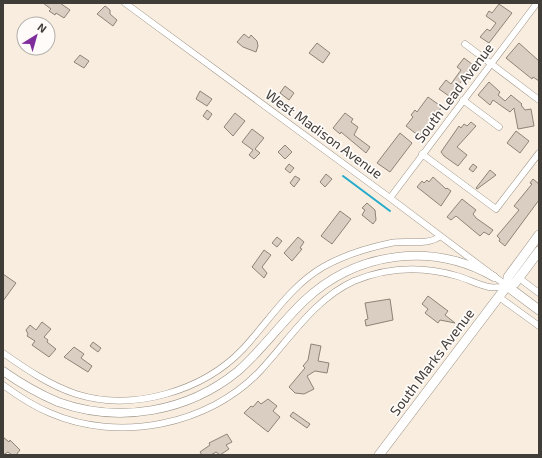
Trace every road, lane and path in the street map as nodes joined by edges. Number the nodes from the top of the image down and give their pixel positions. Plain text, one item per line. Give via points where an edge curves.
1 (125, 3) edge
2 (537, 3) edge
3 (465, 44) dead end
4 (490, 64) junction
5 (463, 100) junction
6 (539, 100) edge
7 (499, 127) dead end
8 (422, 154) junction
9 (538, 156) edge
10 (390, 198) junction
11 (539, 235) edge
12 (440, 236) junction
13 (539, 251) edge
14 (494, 277) junction
15 (519, 278) junction
16 (507, 286) junction
17 (539, 293) edge
18 (499, 296) junction
19 (539, 310) edge
20 (539, 326) edge
21 (3, 353) edge
22 (3, 371) edge
23 (3, 385) edge
24 (379, 455) edge

1 - 10 street, West Madison Avenue
2 - 4 street, South Lead Avenue
3 - 4 street
4 - 5 street, South Lead Avenue
4 - 6 street
5 - 7 street
5 - 8 street, South Lead Avenue
8 - 9 street via 496,209
8 - 10 street, South Lead Avenue
10 - 12 street, West Madison Avenue
11 - 16 main road, South Marks Avenue via 508,277
12 - 14 street, West Madison Avenue
12 - 21 street via 434,241 409,241 379,246 347,255 325,266 302,282 231,360 194,384 164,395 118,400 78,394 36,376
13 - 15 main road, South Marks Avenue
14 - 16 street, West Madison Avenue
14 - 22 street via 468,264 430,256 397,256 358,266 330,280 309,297 254,355 221,383 190,400 162,409 123,413 85,409 46,396
15 - 16 main road, South Marks Avenue
15 - 17 street
16 - 18 main road, South Marks Avenue
16 - 19 main road
16 - 23 street via 489,287 444,272 421,269 380,273 352,282 318,306 259,372 231,395 192,415 154,425 127,427 77,422 51,414
18 - 20 street
18 - 24 main road, South Marks Avenue

